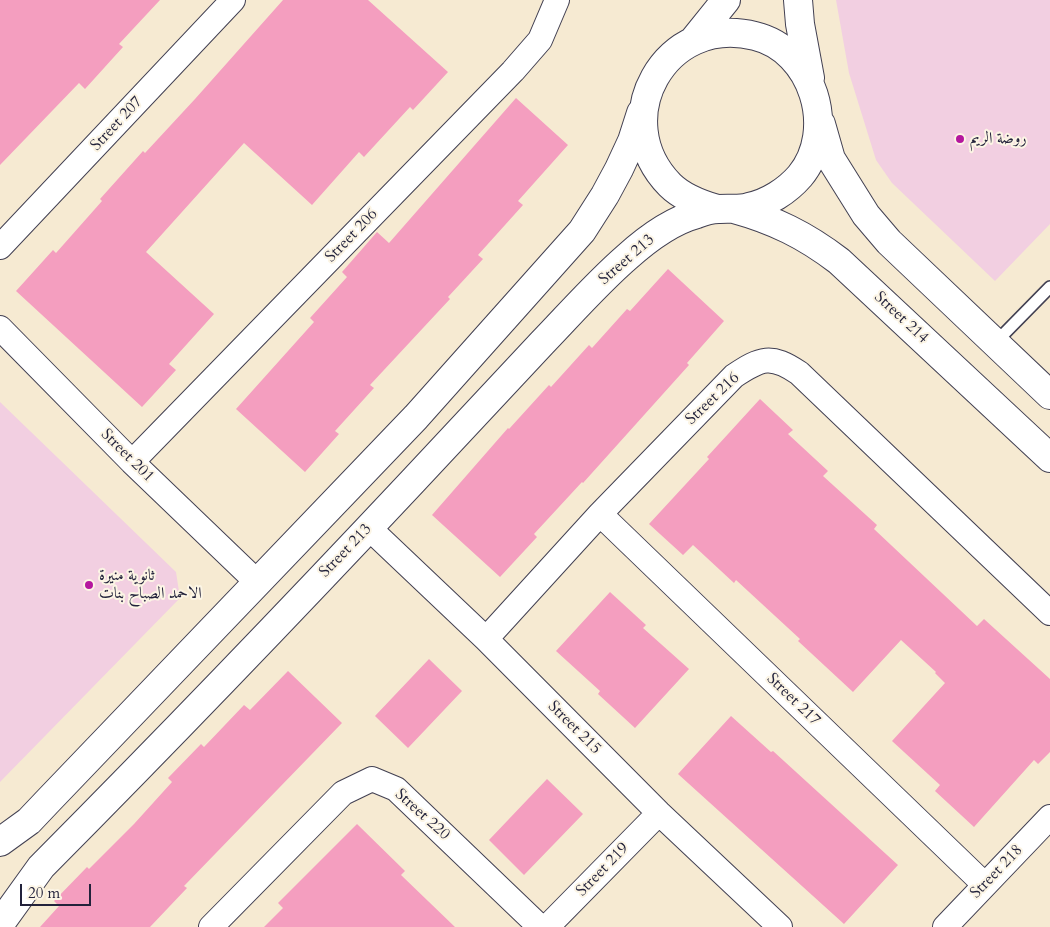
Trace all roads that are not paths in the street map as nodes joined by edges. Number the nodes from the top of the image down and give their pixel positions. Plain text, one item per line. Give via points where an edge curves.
1 (233, 0) edge
2 (556, 0) edge
3 (726, 0) edge
4 (798, 0) edge
5 (693, 41) junction
6 (811, 84) junction
7 (644, 102) junction
8 (819, 117) junction
9 (725, 208) junction
10 (0, 247) edge
11 (1050, 287) edge
12 (0, 328) edge
13 (994, 344) junction
14 (1050, 395) edge
15 (1050, 458) edge
16 (132, 462) junction
17 (600, 514) junction
18 (369, 528) junction
19 (256, 582) junction
20 (1050, 613) edge
21 (486, 639) junction
22 (659, 813) junction
23 (1050, 817) edge
24 (0, 842) edge
25 (985, 885) junction
26 (0, 924) edge
27 (211, 927) edge
28 (540, 927) edge
29 (547, 927) edge
30 (780, 927) edge
31 (945, 927) edge

1 - 10 street, Street 207
2 - 16 street, Street 206 via 540,40 513,70
3 - 5 street
4 - 6 street
5 - 6 street via 722,32 753,35 769,41 793,58
5 - 7 street via 676,51 656,74
6 - 8 street
7 - 9 street via 643,133 653,163 672,187 698,203
7 - 19 street via 619,169 582,231 416,418
8 - 9 street via 815,148 801,175 776,197 748,208
8 - 13 street via 830,159 866,215 889,242
9 - 15 street, Street 214 via 761,216 815,243 839,260
9 - 18 street, Street 213 via 693,215 672,225 628,256
11 - 13 lane
12 - 16 street, Street 201
13 - 14 street
16 - 19 street, Street 201
17 - 20 street, Street 216 via 734,376 752,364 768,360 783,363 799,374
17 - 21 street, Street 216
17 - 25 street, Street 217
18 - 21 street, Street 215
18 - 26 street, Street 213 via 41,867
19 - 24 street via 29,821
21 - 22 street, Street 215
22 - 29 street, Street 219
22 - 30 street, Street 215
23 - 25 street, Street 218
25 - 31 street, Street 218
27 - 28 street, Street 220 via 343,793 372,779 396,789

